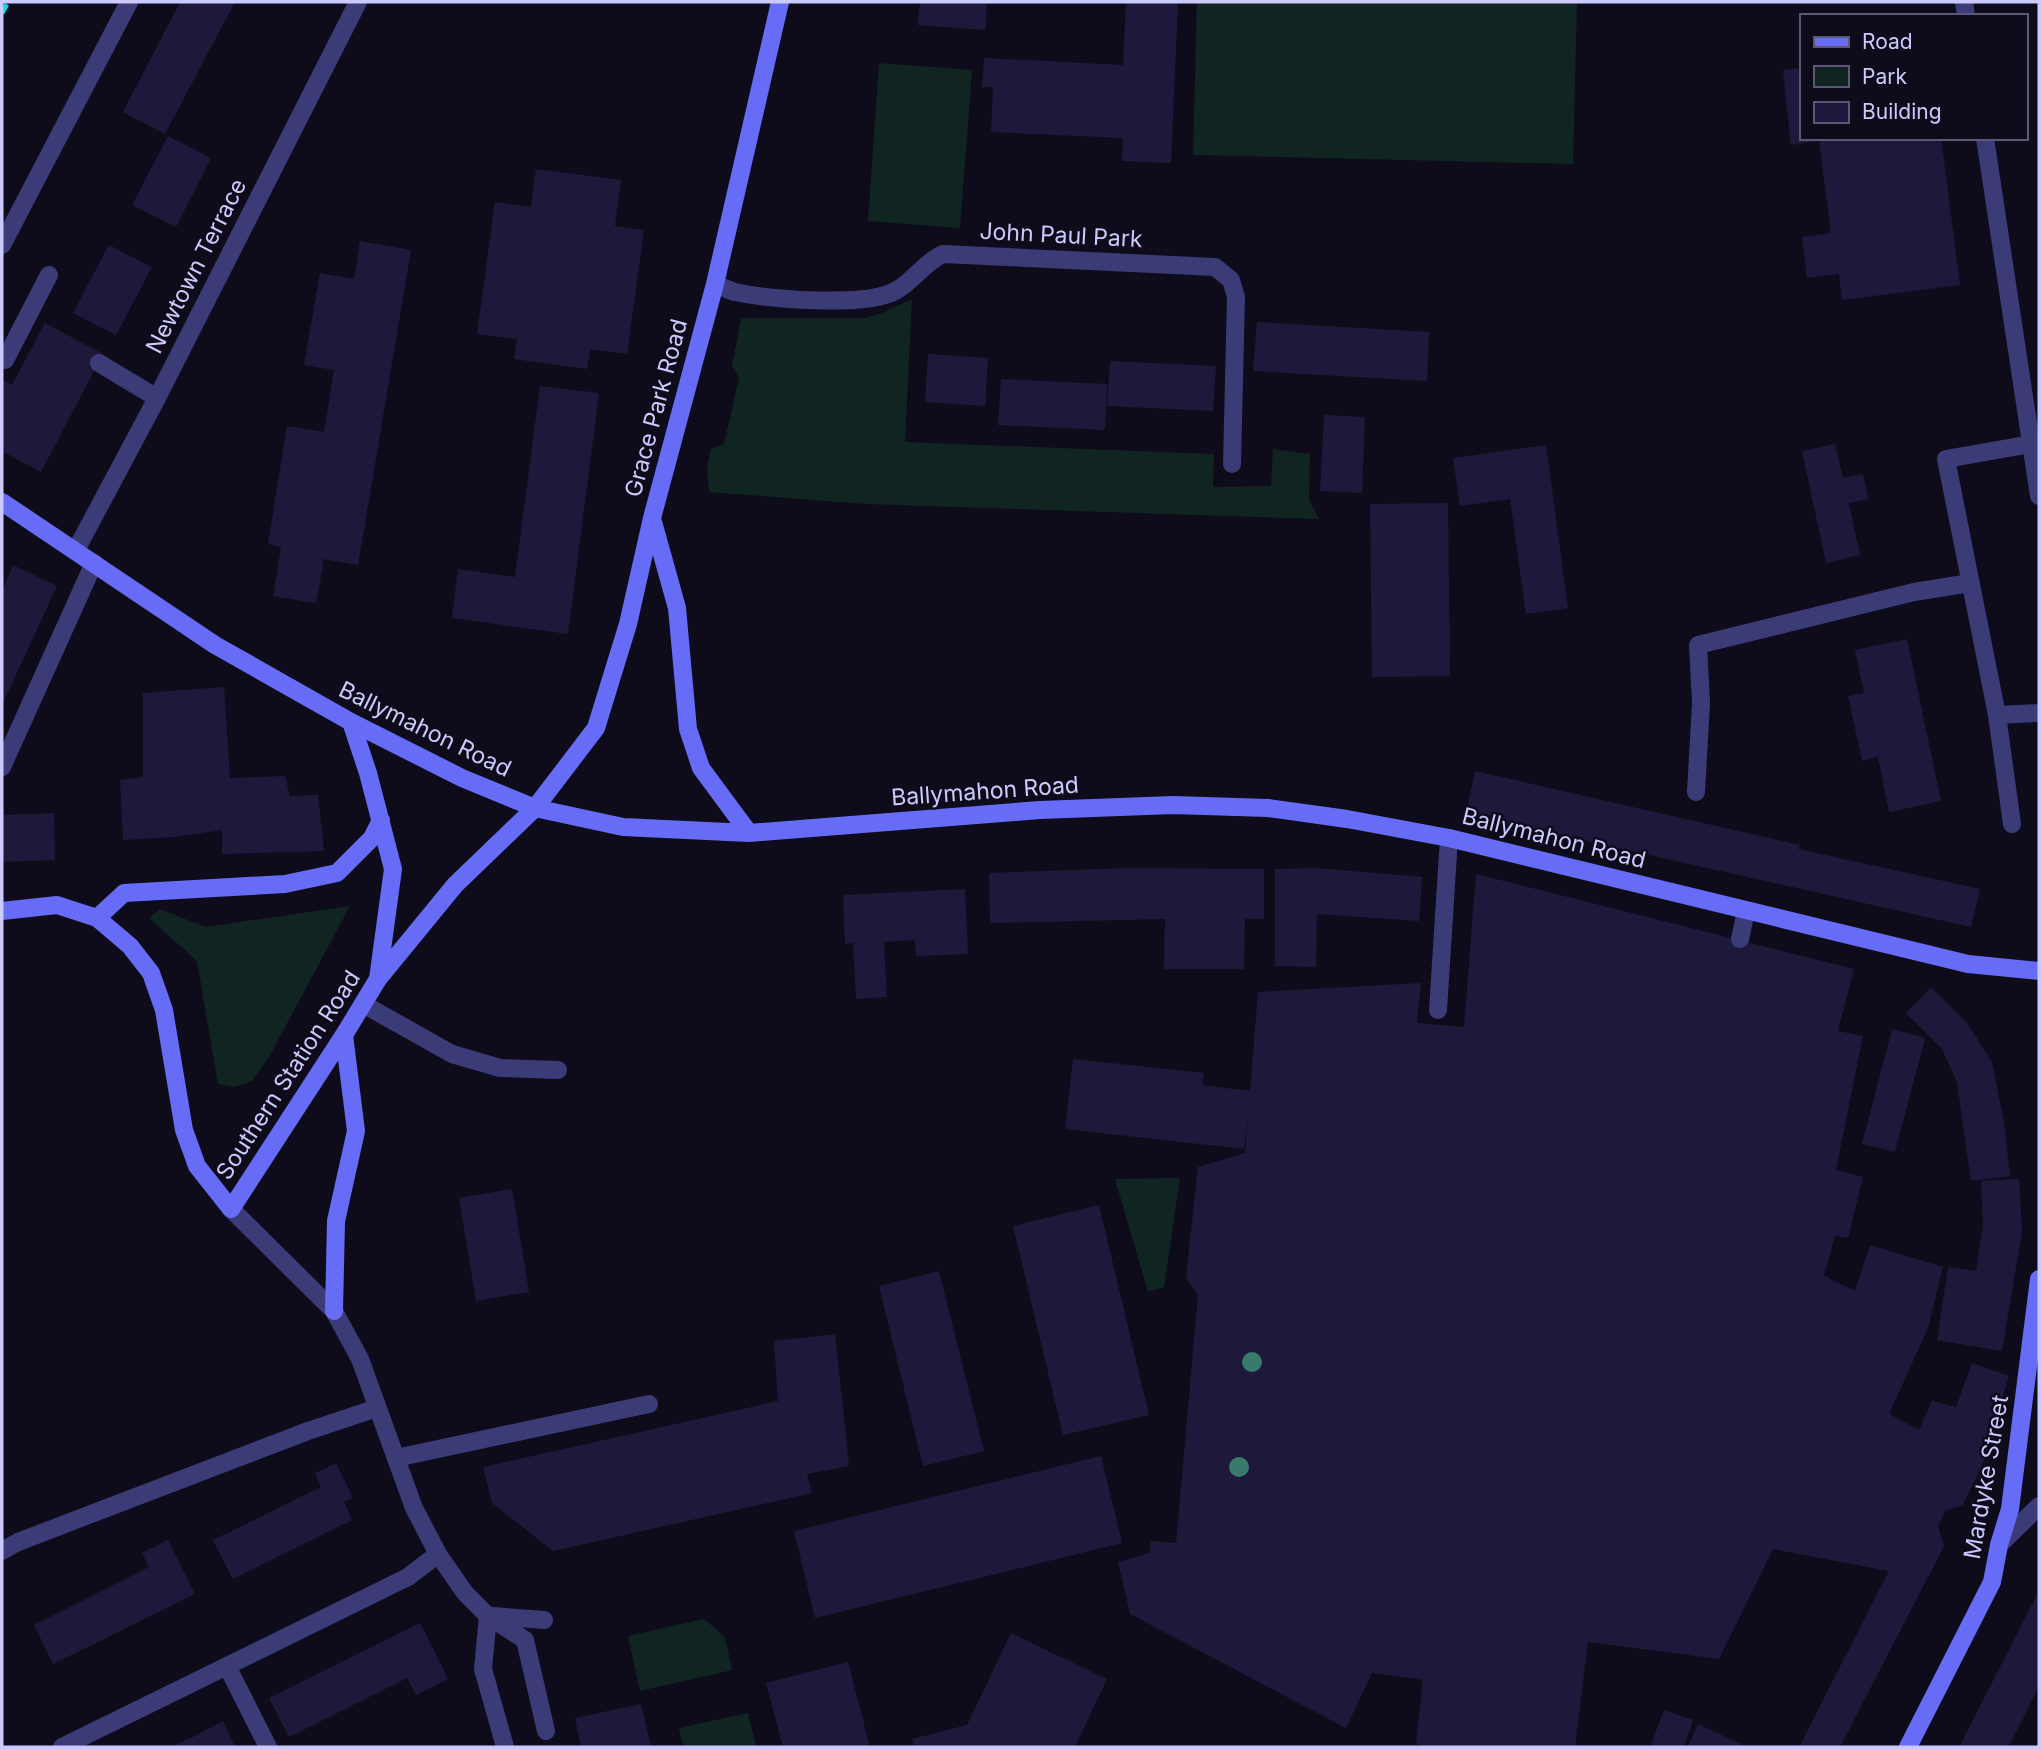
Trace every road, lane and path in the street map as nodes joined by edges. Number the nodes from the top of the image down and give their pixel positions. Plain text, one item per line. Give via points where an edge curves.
1 (129, 2) edge
2 (358, 2) edge
3 (780, 2) edge
4 (1985, 140) edge
5 (2, 245) edge
6 (49, 275) dead end
7 (715, 284) junction
8 (25, 322) junction
9 (41, 330) dead end
10 (5, 360) dead end
11 (99, 363) dead end
12 (157, 398) junction
13 (2031, 444) junction
14 (1232, 464) dead end
15 (2039, 496) edge
16 (2, 502) edge
17 (652, 518) junction
18 (76, 550) junction
19 (94, 563) junction
20 (1970, 583) junction
21 (2039, 713) edge
22 (1997, 715) junction
23 (351, 722) junction
24 (2, 767) edge
25 (1696, 792) dead end
26 (535, 808) junction
27 (381, 820) junction
28 (2012, 824) dead end
29 (749, 833) junction
30 (1449, 838) junction
31 (2, 911) edge
32 (1746, 911) junction
33 (97, 918) junction
34 (1740, 939) dead end
35 (2039, 971) edge
36 (379, 979) junction
37 (363, 1004) junction
38 (1438, 1010) dead end
39 (344, 1035) junction
40 (558, 1070) dead end
41 (231, 1209) junction
42 (2039, 1279) edge
43 (334, 1311) junction
44 (649, 1404) dead end
45 (377, 1408) junction
46 (396, 1458) junction
47 (2039, 1506) edge
48 (1999, 1545) junction
49 (2, 1551) edge
50 (438, 1554) junction
51 (488, 1616) junction
52 (544, 1620) dead end
53 (227, 1666) junction
54 (546, 1731) dead end
55 (62, 1747) edge
56 (268, 1747) edge
57 (505, 1747) edge
58 (1908, 1747) edge

1 - 5 street
2 - 12 street, Newtown Terrace
3 - 7 street, Grace Park Road
4 - 13 street
6 - 8 street
7 - 14 street, John Paul Park via 733,292 785,298 882,296 897,290 943,254 1214,267 1231,280 1236,297
7 - 17 street, Grace Park Road
8 - 9 street
8 - 10 street
11 - 12 street
12 - 18 street, Newtown Terrace
13 - 15 street
13 - 20 street via 1946,459
16 - 18 street, Ballymahon Road
17 - 26 street, Grace Park Road via 628,624 596,728
17 - 29 street via 677,608 688,729 701,768
18 - 19 street, Ballymahon Road
19 - 23 street, Ballymahon Road via 215,645
19 - 24 street
20 - 22 street
20 - 25 street via 1914,592 1698,645 1701,703
21 - 22 street
22 - 28 street
23 - 26 street, Ballymahon Road
23 - 27 street
26 - 29 street, Ballymahon Road via 623,827
26 - 36 street, Southern Station Road via 455,886
27 - 33 street via 372,838 337,873 285,884 124,893
27 - 36 street via 393,869
29 - 30 street, Ballymahon Road via 979,814 1173,805 1268,808
30 - 32 street, Ballymahon Road
30 - 38 street
31 - 33 street, Southern Station Road via 57,905
32 - 34 street
32 - 35 street, Ballymahon Road via 1968,964
33 - 41 street, Southern Station Road via 130,946 151,973 164,1010 184,1130 197,1166
36 - 37 street, Southern Station Road
37 - 39 street, Southern Station Road
37 - 40 street via 452,1054 500,1068
39 - 41 street, Southern Station Road
39 - 43 street via 356,1131 336,1221
41 - 43 street
42 - 48 street, Mardyke Street via 2015,1476
43 - 45 street via 360,1359
44 - 46 street
45 - 46 street
45 - 49 street
46 - 50 street via 414,1508
47 - 48 street
48 - 58 street, Mardyke Street via 1992,1582
50 - 51 street
50 - 53 street via 408,1577
51 - 52 street
51 - 54 street via 525,1640
51 - 57 street via 483,1669
53 - 55 street
53 - 56 street

